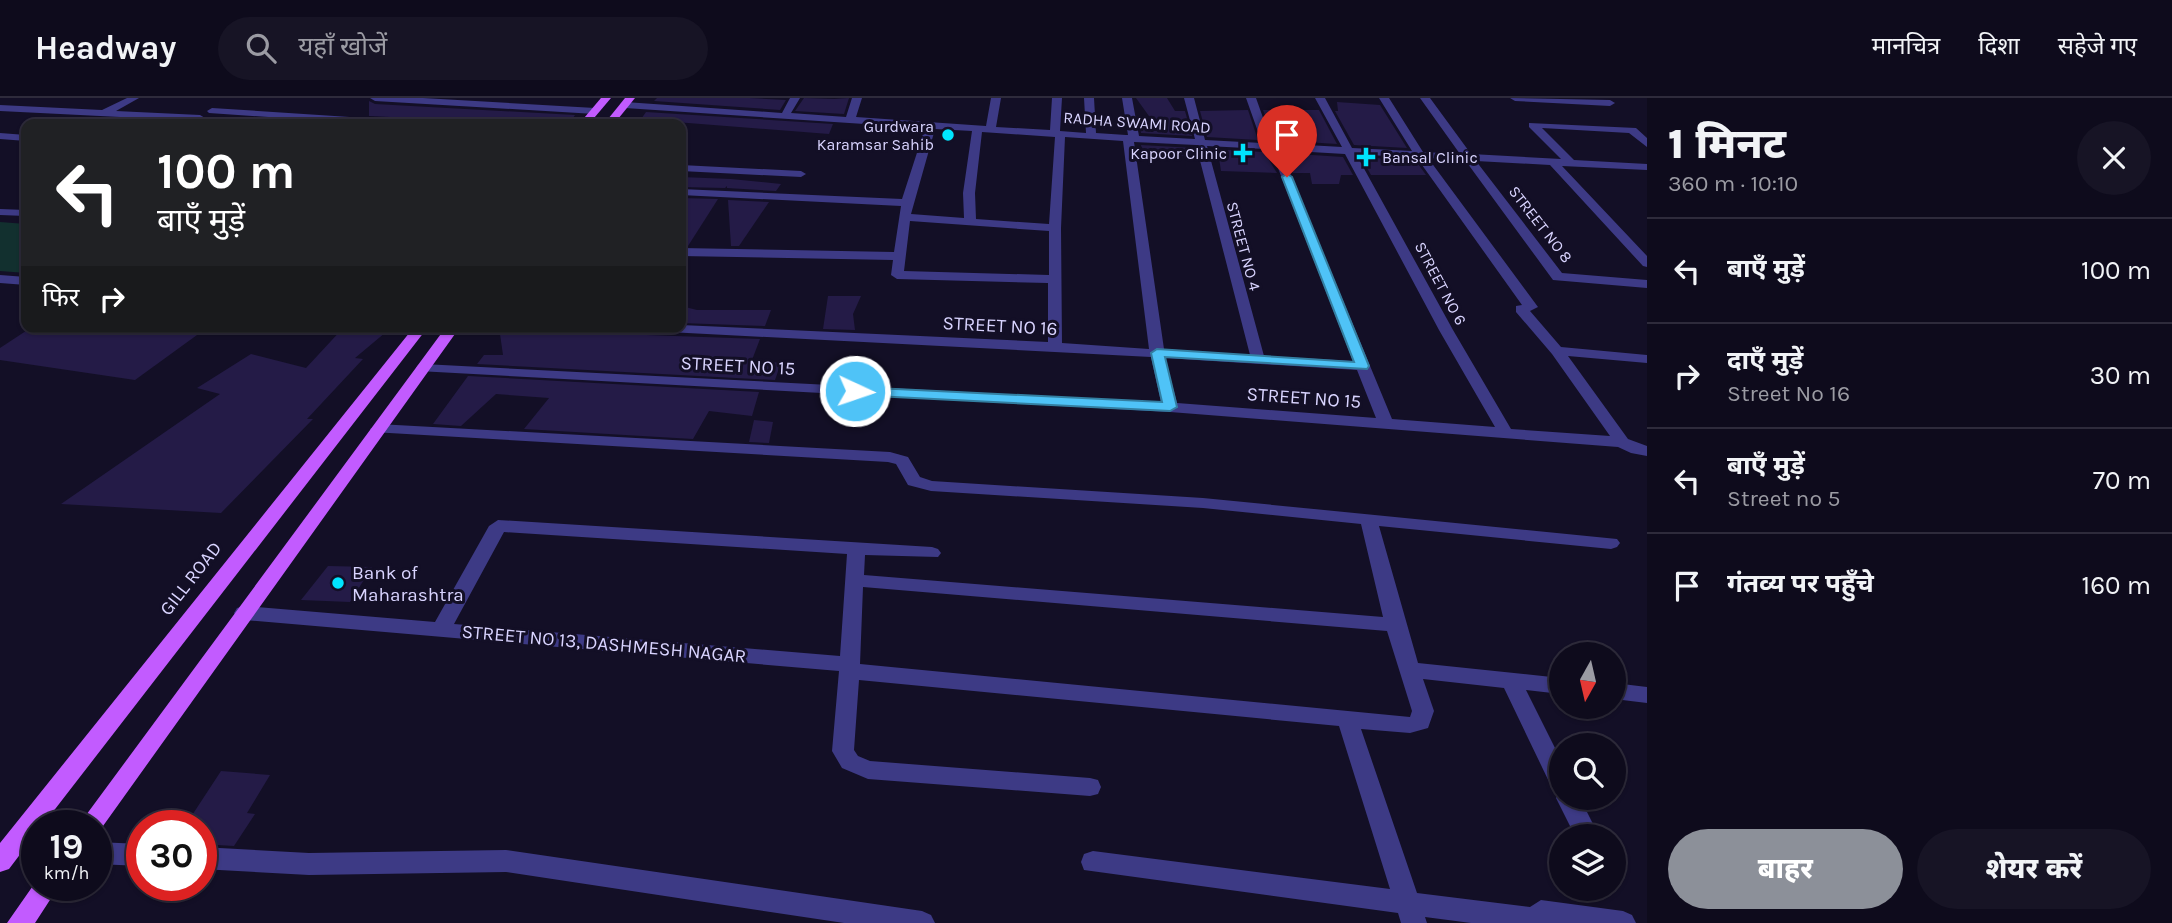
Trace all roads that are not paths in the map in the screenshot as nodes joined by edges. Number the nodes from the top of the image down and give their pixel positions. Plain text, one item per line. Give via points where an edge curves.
1 (134, 98) edge
2 (233, 98) edge
3 (374, 98) edge
4 (606, 98) edge
5 (795, 98) edge
6 (857, 98) edge
7 (996, 98) edge
8 (1057, 98) edge
9 (1089, 98) edge
10 (1127, 98) edge
11 (1189, 98) edge
12 (1251, 98) edge
13 (1320, 98) edge
14 (1384, 98) edge
15 (1425, 98) edge
16 (1515, 98) edge
17 (1607, 101) edge
18 (627, 102) edge
19 (0, 108) edge
20 (212, 111) junction
21 (595, 111) junction
22 (1619, 112) dead end
23 (101, 115) junction
24 (785, 116) junction
25 (200, 118) joint
26 (93, 119) edge
27 (334, 119) edge
28 (588, 119) edge
29 (613, 119) edge
30 (850, 120) junction
31 (931, 126) junction
32 (977, 129) junction
33 (991, 129) junction
34 (1057, 133) junction
35 (0, 136) edge
36 (1091, 136) junction
37 (21, 138) edge
38 (1131, 138) junction
39 (1201, 142) junction
40 (1647, 144) edge
41 (1268, 146) junction
42 (1347, 150) junction
43 (1420, 155) junction
44 (1467, 157) junction
45 (1553, 162) junction
46 (1572, 163) junction
47 (1647, 167) edge
48 (686, 168) edge
49 (801, 174) dead end
50 (686, 192) edge
51 (907, 203) junction
52 (0, 212) edge
53 (21, 213) edge
54 (905, 217) junction
55 (970, 222) junction
56 (1055, 228) junction
57 (686, 252) edge
58 (899, 256) junction
59 (1647, 264) edge
60 (0, 279) edge
61 (1055, 279) junction
62 (21, 281) edge
63 (1647, 284) edge
64 (686, 329) edge
65 (416, 333) edge
66 (449, 333) edge
67 (1055, 347) junction
68 (1557, 351) junction
69 (1157, 353) junction
70 (1258, 359) junction
71 (1647, 359) edge
72 (1362, 366) junction
73 (423, 368) junction
74 (1170, 407) junction
75 (1385, 422) junction
76 (378, 429) junction
77 (1506, 433) junction
78 (1635, 448) edge
79 (1647, 465) edge
80 (1369, 520) junction
81 (1611, 543) dead end
82 (856, 548) junction
83 (932, 553) dead end
84 (854, 580) junction
85 (244, 613) junction
86 (1395, 625) junction
87 (441, 629) junction
88 (850, 667) junction
89 (1411, 670) junction
90 (1511, 680) junction
91 (1549, 684) edge
92 (1626, 692) edge
93 (1647, 695) edge
94 (1347, 719) junction
95 (1549, 758) edge
96 (1090, 787) dead end
97 (102, 810) edge
98 (217, 859) edge
99 (0, 861) edge
100 (1093, 862) dead end
101 (36, 901) edge
102 (1411, 913) edge
103 (1545, 922) edge
104 (20, 923) edge
105 (922, 923) edge
106 (1623, 923) edge

1 - 23 street
2 - 20 street
3 - 21 street
4 - 21 main road
5 - 24 street
6 - 30 street
7 - 33 street
8 - 34 street
9 - 36 street
10 - 38 street
11 - 39 street, STREET NO 4
12 - 41 street
13 - 42 street
14 - 43 street
15 - 44 street, STREET NO 8
16 - 17 street
17 - 22 street
18 - 24 street, RADHA SWAMI ROAD
18 - 29 main road
19 - 23 street
20 - 25 street
20 - 27 street
21 - 28 main road
23 - 25 street
23 - 26 street
24 - 30 street, RADHA SWAMI ROAD
30 - 31 street, RADHA SWAMI ROAD
31 - 32 street, RADHA SWAMI ROAD
31 - 51 street
32 - 33 street, RADHA SWAMI ROAD
32 - 55 street
33 - 34 street, RADHA SWAMI ROAD
34 - 36 street, RADHA SWAMI ROAD
34 - 56 street
35 - 37 street
36 - 38 street, RADHA SWAMI ROAD
38 - 39 street, RADHA SWAMI ROAD
38 - 69 street
39 - 41 street, RADHA SWAMI ROAD
39 - 70 street, STREET NO 4
40 - 46 street via 1630,126 1533,125
41 - 42 street, RADHA SWAMI ROAD
41 - 72 street via 1281,163
42 - 43 street, RADHA SWAMI ROAD
42 - 77 street, STREET NO 6
43 - 44 street, RADHA SWAMI ROAD
43 - 68 street via 1531,307 1521,309
44 - 45 street, RADHA SWAMI ROAD
44 - 63 street, STREET NO 8 via 1558,277
45 - 46 street, RADHA SWAMI ROAD
45 - 59 street
46 - 47 street, RADHA SWAMI ROAD
48 - 49 street
50 - 51 street
51 - 54 street
52 - 53 street
54 - 55 street
54 - 58 street
55 - 56 street
56 - 61 street
57 - 58 street
58 - 61 street via 897,275
60 - 62 street
61 - 67 street
64 - 67 street, STREET NO 16
65 - 99 main road, GILL ROAD
66 - 73 main road
67 - 69 street, STREET NO 16
68 - 71 street
68 - 78 street
69 - 70 street, STREET NO 16
69 - 74 street
70 - 72 street, STREET NO 16
72 - 75 street
73 - 74 street, STREET NO 15
73 - 76 main road
74 - 75 street, STREET NO 15
75 - 77 street, STREET NO 15
76 - 80 street via 890,457 902,461 914,481 931,486 1203,503
76 - 85 main road
77 - 78 street, STREET NO 15
78 - 79 street
80 - 81 street
80 - 86 street
82 - 83 street
82 - 84 street
82 - 87 street via 498,526
84 - 86 street
84 - 88 street
85 - 87 street, STREET NO 13, DASHMESH NAGAR
85 - 97 main road
86 - 89 street
87 - 88 street, STREET NO 13, DASHMESH NAGAR
88 - 94 street, STREET NO 13, DASHMESH NAGAR
88 - 96 street via 844,751 850,762 868,770
89 - 90 street
89 - 94 street, STREET NO 13, DASHMESH NAGAR via 1423,711 1420,722
90 - 91 street
90 - 95 street
92 - 93 street
94 - 102 street
98 - 105 street via 309,864 506,860
100 - 102 street
101 - 104 main road
102 - 103 street
103 - 106 street via 1541,912

